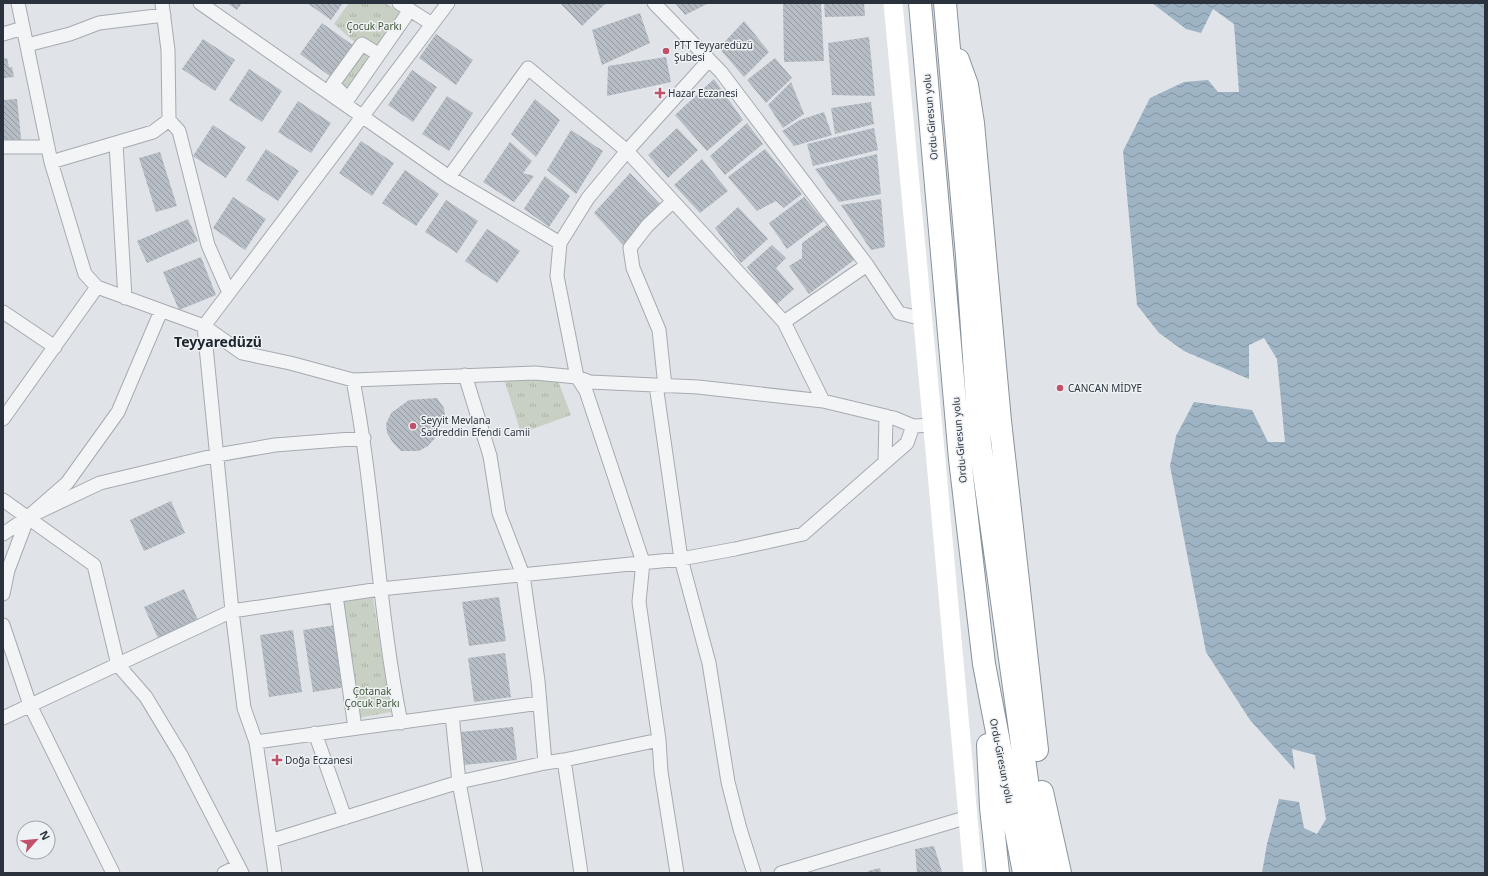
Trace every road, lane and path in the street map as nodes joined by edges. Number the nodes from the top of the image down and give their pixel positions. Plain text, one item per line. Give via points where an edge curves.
1 (18, 3) edge
2 (200, 3) edge
3 (448, 3) edge
4 (654, 3) edge
5 (893, 3) edge
6 (920, 3) edge
7 (944, 3) edge
8 (404, 6) edge
9 (163, 9) edge
10 (432, 24) junction
11 (23, 28) junction
12 (947, 32) junction
13 (3, 34) edge
14 (27, 45) junction
15 (378, 54) dead end
16 (709, 60) junction
17 (362, 117) junction
18 (169, 120) junction
19 (116, 143) junction
20 (3, 147) edge
21 (48, 147) junction
22 (627, 151) junction
23 (51, 162) junction
24 (449, 177) junction
25 (672, 202) junction
26 (560, 243) junction
27 (867, 265) junction
28 (96, 287) junction
29 (229, 294) junction
30 (125, 298) junction
31 (161, 311) junction
32 (3, 312) edge
33 (923, 319) junction
34 (784, 322) junction
35 (204, 326) junction
36 (55, 347) junction
37 (465, 376) junction
38 (578, 377) junction
39 (353, 380) junction
40 (661, 385) junction
41 (823, 401) junction
42 (886, 416) junction
43 (3, 419) edge
44 (933, 425) junction
45 (914, 426) junction
46 (364, 438) junction
47 (217, 455) junction
48 (885, 462) junction
49 (3, 500) edge
50 (28, 517) junction
51 (3, 534) edge
52 (681, 559) junction
53 (643, 562) junction
54 (523, 575) junction
55 (380, 589) junction
56 (3, 594) edge
57 (336, 596) junction
58 (232, 611) junction
59 (3, 625) edge
60 (1008, 646) junction
61 (984, 664) junction
62 (118, 665) junction
63 (540, 703) junction
64 (30, 705) junction
65 (452, 715) junction
66 (3, 718) edge
67 (401, 723) junction
68 (355, 728) junction
69 (315, 734) junction
70 (659, 740) junction
71 (256, 742) junction
72 (564, 760) junction
73 (545, 763) junction
74 (459, 782) junction
75 (1041, 784) junction
76 (968, 817) junction
77 (345, 818) junction
78 (270, 841) junction
79 (240, 869) edge
80 (113, 873) edge
81 (224, 873) edge
82 (275, 873) edge
83 (476, 873) edge
84 (581, 873) edge
85 (677, 873) edge
86 (754, 873) edge
87 (781, 873) edge
88 (973, 873) edge
89 (998, 873) edge
90 (1024, 873) edge
91 (1040, 873) edge
92 (1060, 873) edge

1 - 11 street
2 - 17 street
3 - 10 street
4 - 16 street
5 - 33 street
6 - 61 highway, Ordu-Giresun yolu via 960,459
7 - 12 highway, Ordu-Giresun yolu
8 - 10 street
8 - 15 street
9 - 14 street via 99,23 70,34
9 - 18 street via 168,50
10 - 17 street
11 - 13 street
11 - 14 street
12 - 60 highway, Ordu-Giresun yolu via 967,256 980,444
12 - 75 highway via 967,85 973,123 1000,421
14 - 21 street
16 - 22 street
16 - 27 street via 721,72
17 - 24 street
17 - 29 street
18 - 19 street via 153,132
18 - 29 street via 179,131 208,245
19 - 23 street
19 - 30 street
20 - 21 street
21 - 23 street
22 - 24 street via 528,68
22 - 25 street
22 - 26 street via 588,198
23 - 28 street via 85,274
24 - 26 street
25 - 34 street
25 - 40 street via 647,226 630,248 633,268 659,330
26 - 38 street via 557,276
27 - 33 street via 899,313
27 - 34 street
28 - 30 street
28 - 36 street
29 - 35 street
30 - 31 street
31 - 35 street
31 - 50 street via 118,412 66,483
32 - 36 street
33 - 44 street
34 - 41 street
35 - 39 street via 242,353
35 - 47 street
36 - 43 street
37 - 38 street via 535,373
37 - 39 street
37 - 54 street via 490,456 500,514
38 - 40 street via 590,382
38 - 53 street via 586,391
39 - 46 street
40 - 41 street
40 - 52 street
41 - 42 street
42 - 45 street
42 - 48 street
44 - 45 street
44 - 76 street
45 - 48 street via 907,443
46 - 47 street via 275,446
46 - 55 street
47 - 50 street via 100,483
47 - 58 street
48 - 52 street via 803,534
49 - 50 street
50 - 51 street
50 - 56 street via 8,570
50 - 62 street via 94,565
52 - 53 street
52 - 86 street via 709,663 728,782
53 - 54 street
53 - 70 street via 639,602
54 - 55 street
54 - 63 street
55 - 57 street
55 - 67 street via 392,680
57 - 58 street
57 - 68 street
58 - 62 street
58 - 71 street via 244,708
59 - 64 street
60 - 75 highway
60 - 91 highway, Ordu-Giresun yolu
61 - 89 highway via 991,807
61 - 90 highway, Ordu-Giresun yolu
62 - 64 street
62 - 79 street via 146,697 181,755
63 - 65 street
63 - 73 street
64 - 66 street
64 - 80 street
65 - 67 street
65 - 74 street
67 - 68 street
68 - 69 street
69 - 71 street
69 - 77 street
70 - 72 street
70 - 85 street via 661,772
71 - 78 street
72 - 73 street
72 - 84 street
73 - 74 street
74 - 77 street
74 - 83 street
75 - 92 highway
76 - 87 street
76 - 88 street
77 - 78 street
78 - 82 street
79 - 81 street

